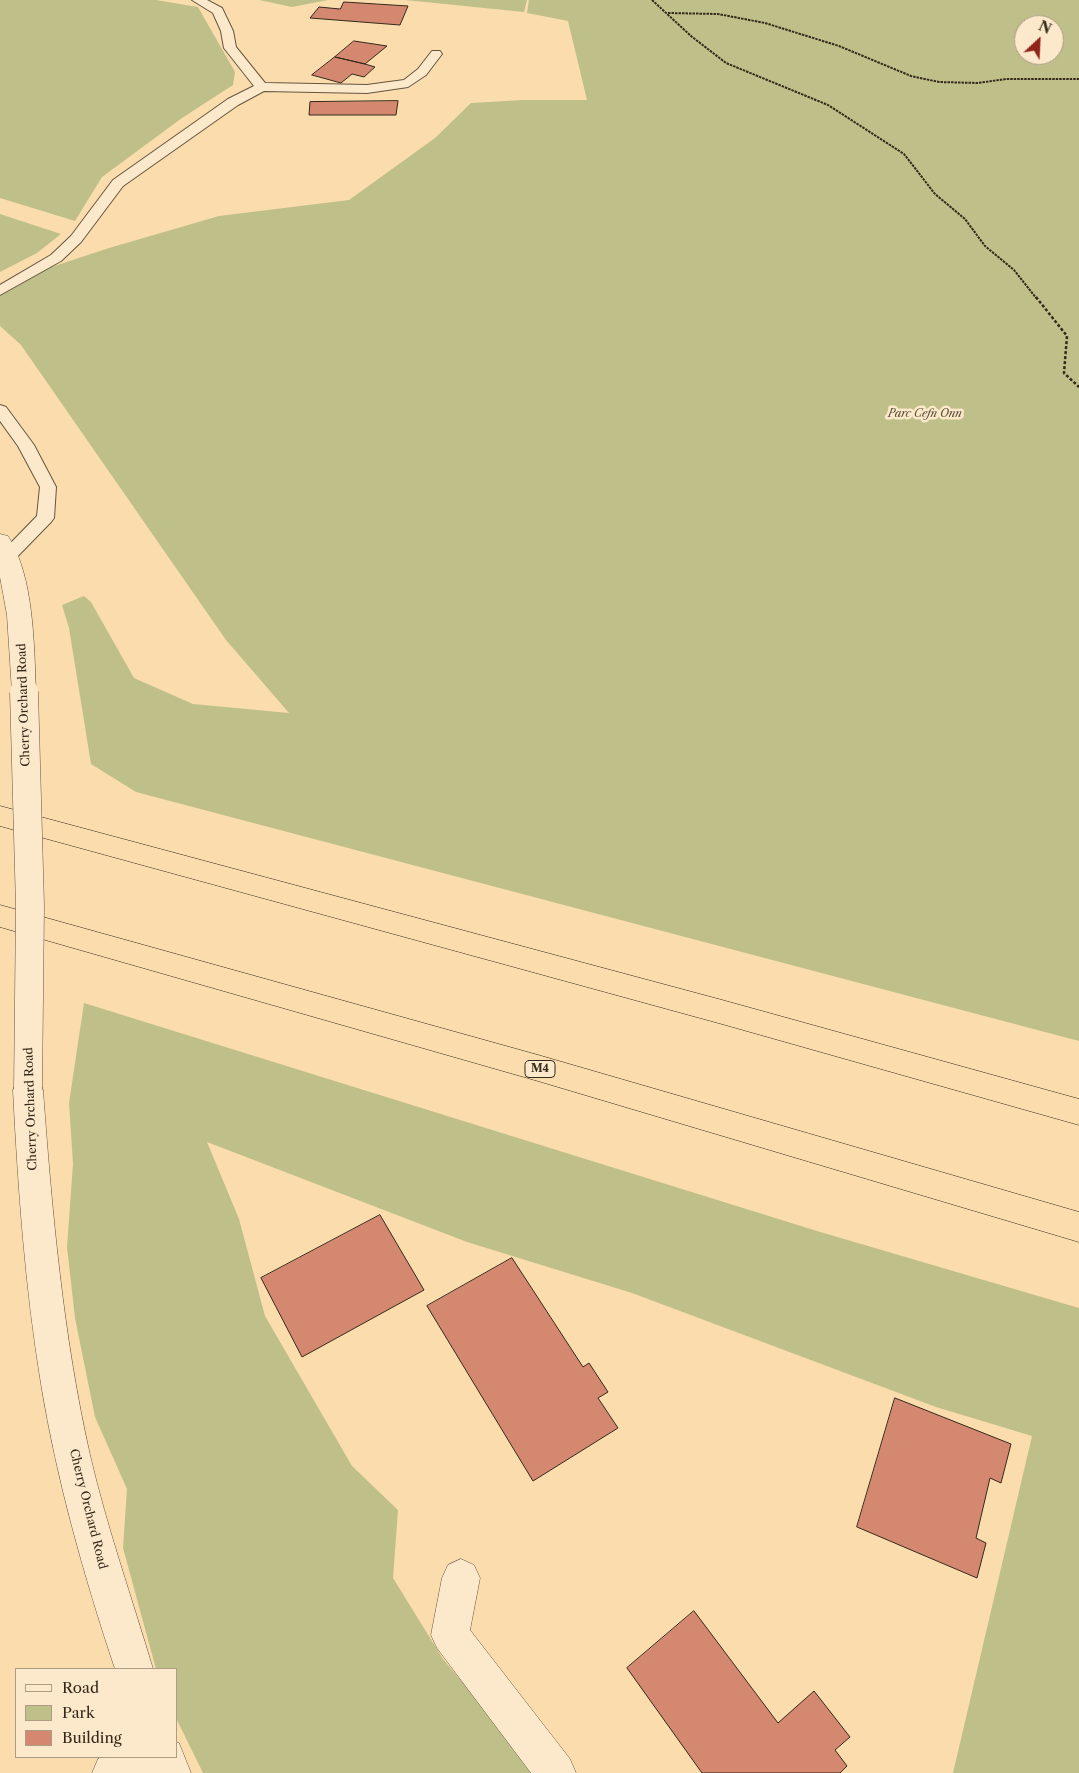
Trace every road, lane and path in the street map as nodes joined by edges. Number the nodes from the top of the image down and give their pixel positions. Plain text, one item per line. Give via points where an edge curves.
1 (198, 0) edge
2 (652, 0) edge
3 (668, 13) junction
4 (436, 54) dead end
5 (1079, 79) edge
6 (262, 87) junction
7 (0, 291) edge
8 (1079, 387) edge
9 (0, 410) edge
10 (3, 549) edge
11 (0, 816) edge
12 (0, 916) edge
13 (1079, 1112) edge
14 (1079, 1227) edge
15 (461, 1578) dead end
16 (134, 1668) edge
17 (141, 1758) edge
18 (165, 1758) edge
19 (112, 1773) edge
20 (171, 1773) edge
21 (556, 1773) edge

1 - 6 lane via 218,11 230,48
2 - 3 path
3 - 5 path via 718,14 765,23 839,46 911,76 939,82
3 - 8 path via 726,63 828,105 904,154 935,194 965,219 985,246 1014,270 1066,336 1064,373
4 - 6 lane via 408,83 367,89
6 - 7 lane via 234,102 118,183 76,239 56,258
9 - 10 lane via 26,445 48,487 45,518
10 - 16 street, Cherry Orchard Road, bridge via 19,614 24,692 30,906 28,1090 38,1233 58,1386 83,1497
11 - 13 highway via 713,1009
12 - 14 highway, M4 via 538,1068
15 - 21 street via 450,1635
17 - 19 street
18 - 20 street

